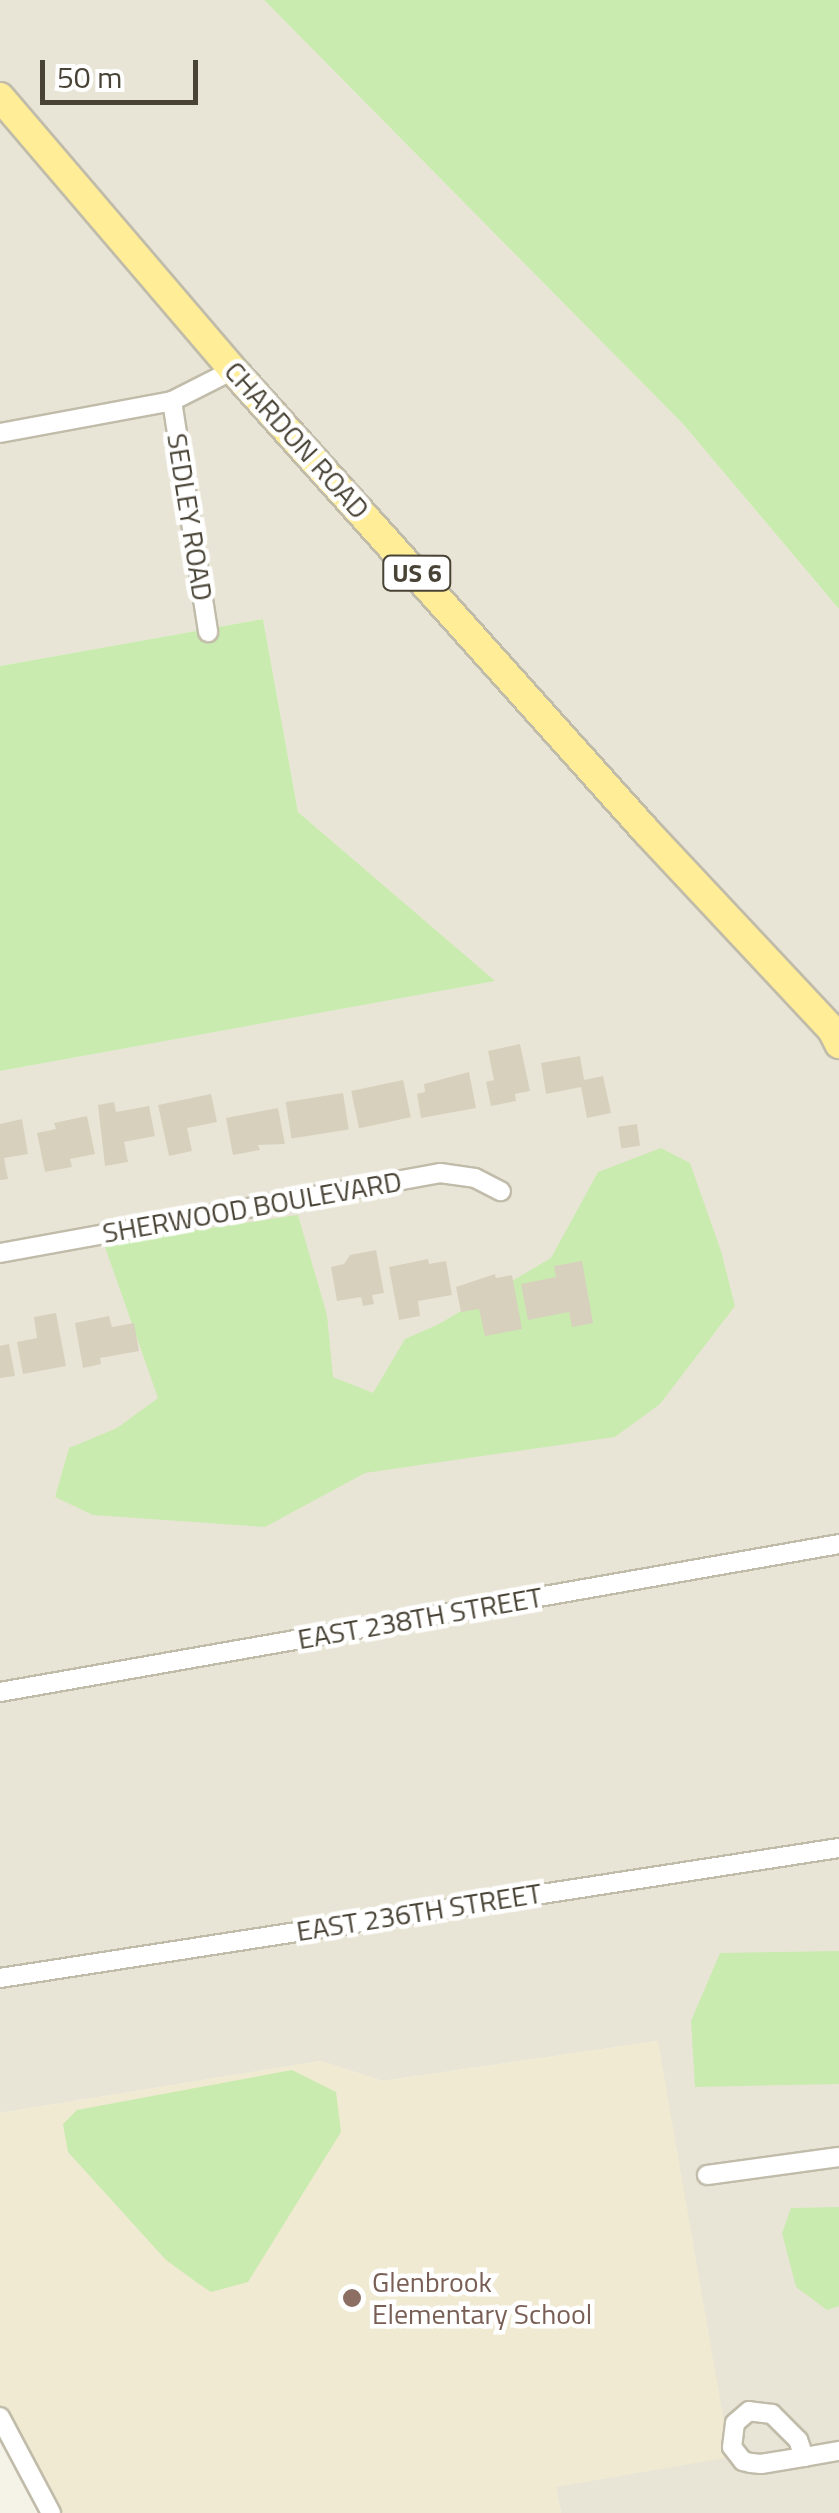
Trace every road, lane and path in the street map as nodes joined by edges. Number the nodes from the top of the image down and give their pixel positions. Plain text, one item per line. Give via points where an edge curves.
1 (0, 97) edge
2 (233, 370) junction
3 (172, 402) junction
4 (0, 433) edge
5 (208, 632) dead end
6 (839, 1044) edge
7 (500, 1191) dead end
8 (0, 1253) edge
9 (839, 1544) edge
10 (0, 1692) edge
11 (839, 1848) edge
12 (0, 1978) edge
13 (839, 2157) edge
14 (707, 2175) dead end
15 (0, 2417) edge
16 (839, 2452) edge
17 (804, 2458) dead end
18 (51, 2513) edge

1 - 2 main road, CHARDON ROAD / US 6
2 - 3 street
2 - 6 main road, CHARDON ROAD / US 6
3 - 4 street
3 - 5 street, SEDLEY ROAD
7 - 8 street, SHERWOOD BOULEVARD via 440,1173
9 - 10 street, EAST 238TH STREET
11 - 12 street, EAST 236TH STREET
13 - 14 street
15 - 18 street
16 - 17 street

